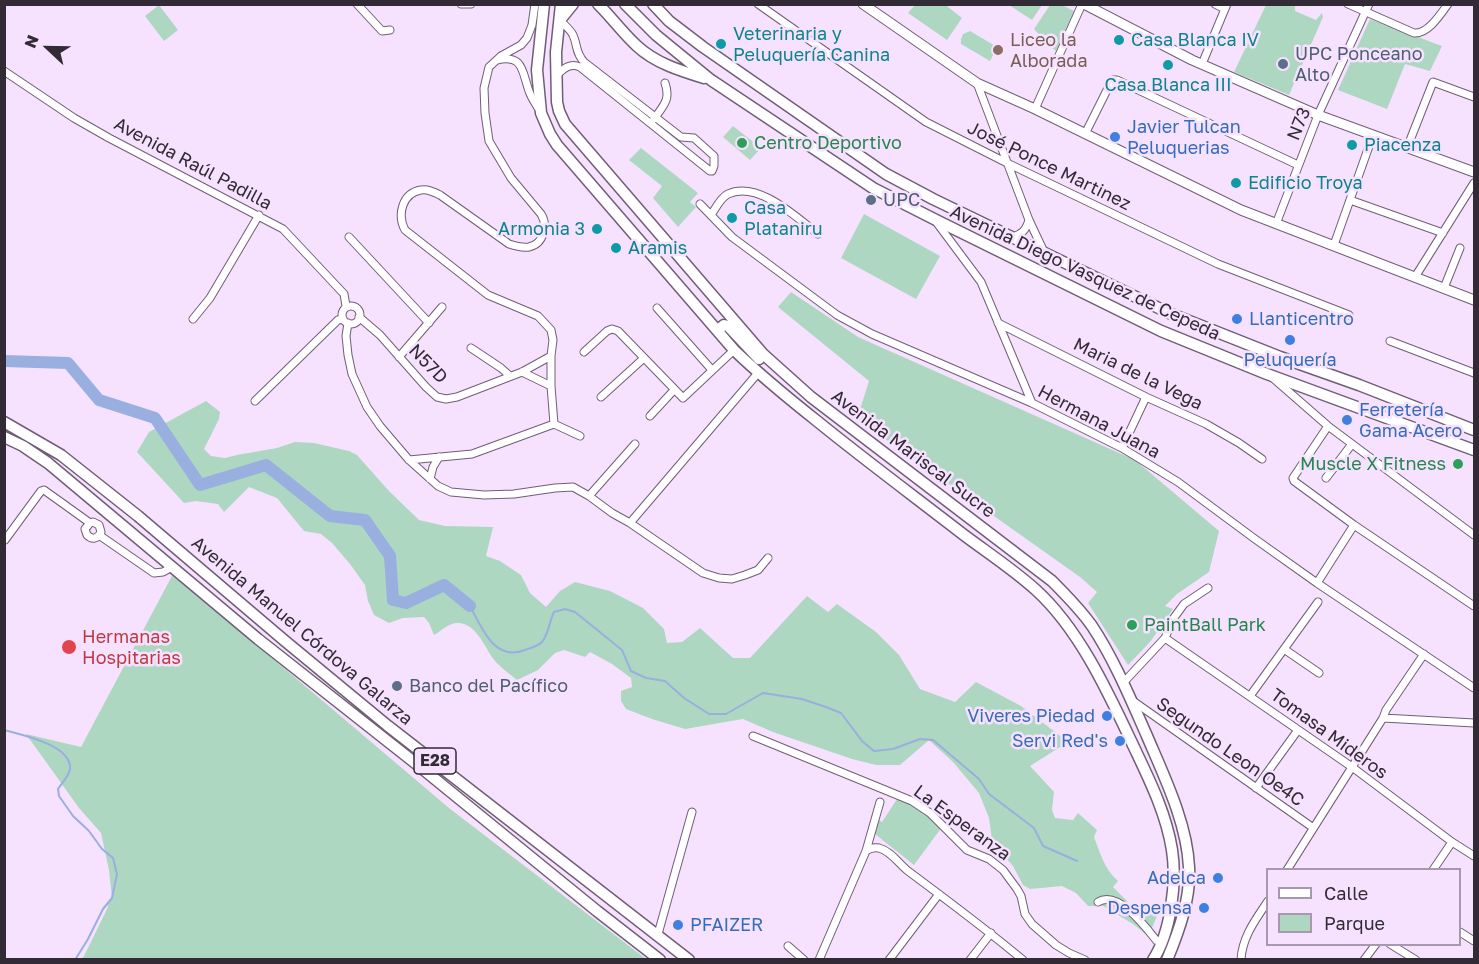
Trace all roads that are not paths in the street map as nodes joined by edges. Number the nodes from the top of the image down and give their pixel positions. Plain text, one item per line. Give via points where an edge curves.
1 (357, 4) edge
2 (461, 4) edge
3 (471, 4) edge
4 (535, 4) edge
5 (544, 4) edge
6 (561, 4) edge
7 (573, 4) edge
8 (598, 4) edge
9 (625, 4) edge
10 (652, 4) edge
11 (758, 4) edge
12 (863, 4) edge
13 (1083, 4) edge
14 (1215, 4) edge
15 (1348, 4) edge
16 (1369, 4) edge
17 (1448, 4) edge
18 (1226, 7) edge
19 (1365, 12) junction
20 (560, 20) junction
21 (390, 30) dead end
22 (497, 60) junction
23 (1202, 64) junction
24 (4, 71) edge
25 (556, 76) junction
26 (599, 78) junction
27 (711, 80) junction
28 (665, 83) dead end
29 (977, 83) junction
30 (1474, 97) edge
31 (1035, 109) junction
32 (541, 113) junction
33 (1318, 115) junction
34 (653, 120) junction
35 (1085, 134) junction
36 (1373, 135) junction
37 (681, 137) junction
38 (675, 144) junction
39 (1407, 148) junction
40 (1007, 163) junction
41 (1298, 165) junction
42 (1474, 172) edge
43 (1474, 183) edge
44 (1350, 200) junction
45 (700, 204) dead end
46 (259, 215) junction
47 (711, 215) junction
48 (936, 220) junction
49 (1029, 220) junction
50 (1276, 224) junction
51 (1443, 233) junction
52 (818, 234) dead end
53 (349, 237) dead end
54 (1013, 237) junction
55 (1334, 245) junction
56 (1460, 248) dead end
57 (1044, 252) junction
58 (1415, 277) junction
59 (1444, 288) junction
60 (1474, 300) edge
61 (346, 306) junction
62 (441, 307) dead end
63 (657, 308) dead end
64 (1349, 315) dead end
65 (359, 317) junction
66 (194, 319) dead end
67 (345, 321) junction
68 (429, 322) junction
69 (998, 323) junction
70 (719, 332) junction
71 (1390, 341) dead end
72 (471, 348) dead end
73 (734, 350) junction
74 (584, 352) dead end
75 (551, 356) junction
76 (399, 357) junction
77 (644, 358) junction
78 (712, 370) junction
79 (522, 372) junction
80 (758, 373) junction
81 (1474, 373) edge
82 (786, 374) junction
83 (1267, 374) junction
84 (510, 376) junction
85 (551, 386) junction
86 (674, 390) junction
87 (601, 397) dead end
88 (1146, 397) junction
89 (255, 400) dead end
90 (1032, 404) junction
91 (650, 416) dead end
92 (4, 422) edge
93 (554, 424) junction
94 (1328, 426) junction
95 (1474, 430) edge
96 (4, 436) edge
97 (580, 436) dead end
98 (635, 444) dead end
99 (1352, 444) junction
100 (1122, 448) junction
101 (1474, 450) edge
102 (857, 453) junction
103 (440, 457) junction
104 (1262, 459) dead end
105 (409, 460) junction
106 (915, 476) junction
107 (1326, 478) dead end
108 (430, 479) junction
109 (589, 496) junction
110 (90, 523) junction
111 (630, 523) junction
112 (1354, 525) junction
113 (1474, 535) edge
114 (99, 536) junction
115 (5, 540) edge
116 (186, 556) junction
117 (768, 558) dead end
118 (172, 567) junction
119 (1317, 583) junction
120 (1208, 588) dead end
121 (1318, 602) dead end
122 (1474, 606) edge
123 (1165, 638) junction
124 (1284, 649) junction
125 (1424, 654) junction
126 (1319, 673) dead end
127 (1123, 683) junction
128 (1474, 688) edge
129 (1250, 696) junction
130 (1131, 700) junction
131 (1383, 718) junction
132 (1474, 723) edge
133 (1298, 730) junction
134 (753, 736) dead end
135 (428, 756) junction
136 (419, 766) junction
137 (1352, 767) junction
138 (1256, 788) junction
139 (880, 802) dead end
140 (692, 812) dead end
141 (501, 813) junction
142 (492, 825) junction
143 (1312, 827) junction
144 (1452, 842) junction
145 (866, 851) junction
146 (1474, 856) edge
147 (1288, 868) edge
148 (1434, 868) edge
149 (939, 894) junction
150 (1098, 902) dead end
151 (1266, 904) edge
152 (1170, 909) junction
153 (991, 933) junction
154 (1461, 933) edge
155 (658, 934) junction
156 (1156, 940) junction
157 (1474, 941) edge
158 (788, 946) dead end
159 (1375, 946) edge
160 (1392, 946) edge
161 (1241, 956) edge
162 (660, 960) edge
163 (689, 960) edge
164 (804, 960) edge
165 (819, 960) edge
166 (889, 960) edge
167 (970, 960) edge
168 (1023, 960) edge
169 (1085, 960) edge
170 (1146, 960) edge
171 (1153, 960) edge
172 (1167, 960) edge
173 (1364, 960) edge
174 (1416, 960) edge

1 - 21 street via 382,31
2 - 3 street
4 - 22 street via 527,38
5 - 32 main road, Avenida Mariscal Sucre via 537,70
6 - 20 main road, Avenida Mariscal Sucre
7 - 20 main road
8 - 27 main road via 638,47 663,63
9 - 27 main road, Avenida Diego Vasquez de Cepeda
10 - 54 main road, Avenida Diego Vasquez de Cepeda via 703,47 886,174
11 - 40 street, José Ponce Martinez via 926,122
12 - 29 main road
13 - 23 main road
13 - 31 street
14 - 18 street
15 - 19 street
16 - 19 street, N73
17 - 19 street via 1422,32 1414,33
18 - 23 street
19 - 33 street, N73
20 - 25 main road, Avenida Mariscal Sucre
20 - 26 street via 570,30 582,59
22 - 32 street via 509,58 519,64
22 - 75 street via 489,68 484,88 489,141 511,178 544,219 543,235 529,247 509,244 431,191 420,190 407,197 401,222 405,230 488,295 538,316 554,340
23 - 33 main road
24 - 46 street, Avenida Raúl Padilla via 74,118
25 - 26 street via 573,65
25 - 82 main road, Avenida Mariscal Sucre via 557,102 565,124 763,354
26 - 34 street
27 - 48 main road, Avenida Diego Vasquez de Cepeda via 873,188
28 - 34 street via 668,97
29 - 31 main road
29 - 40 street
30 - 39 street via 1434,82
31 - 35 main road
32 - 70 main road, Avenida Mariscal Sucre via 557,145
33 - 36 main road
33 - 41 street, N73
34 - 37 street
34 - 38 street
35 - 41 street via 1113,80 1117,80
35 - 50 main road
36 - 39 main road
36 - 44 street
37 - 38 street
37 - 38 street via 694,138 714,156 712,171
39 - 42 main road
40 - 49 street
40 - 64 street, José Ponce Martinez via 1218,264
41 - 50 street, N73
43 - 51 street
44 - 51 street
44 - 55 street
45 - 47 street, Hermana Juana
46 - 61 street, Avenida Raúl Padilla via 283,229 344,294
46 - 66 street
47 - 52 street via 728,194 747,192 776,202
47 - 90 street, Hermana Juana via 732,237 837,315
48 - 69 street via 981,282
48 - 83 main road, Avenida Diego Vasquez de Cepeda via 1161,331
49 - 54 street via 1021,234
49 - 57 street
50 - 55 main road
51 - 58 street
53 - 68 street
54 - 57 main road, Avenida Diego Vasquez de Cepeda
55 - 58 main road
56 - 59 street
57 - 95 main road, Avenida Diego Vasquez de Cepeda via 1169,313
58 - 59 main road
59 - 60 main road
61 - 65 street via 357,308
61 - 67 street via 342,312
62 - 68 street
63 - 78 street
65 - 67 street via 355,323
65 - 76 street, N57D
67 - 89 street via 338,320
67 - 105 street via 348,355 358,388 380,426
68 - 76 street
69 - 88 street, Maria de la Vega
69 - 90 street
70 - 73 main road, Avenida Mariscal Sucre
70 - 82 main road via 722,326 728,326 763,363
71 - 81 street
72 - 84 street
73 - 78 street
73 - 80 main road, Avenida Mariscal Sucre
74 - 77 street via 612,329
75 - 79 street, N57D
75 - 85 street
76 - 84 street, N57D via 437,397 446,399
77 - 86 street
77 - 87 street
78 - 86 street via 683,398
79 - 84 street, N57D
79 - 85 street
80 - 102 main road, Avenida Mariscal Sucre
80 - 111 street
82 - 106 main road, Avenida Mariscal Sucre
83 - 94 street
83 - 101 main road, Avenida Diego Vasquez de Cepeda
85 - 93 street
86 - 91 street
88 - 100 street
88 - 104 street, Maria de la Vega via 1206,424
90 - 100 street, Hermana Juana
92 - 116 main road, Avenida Manuel Córdova Galarza / E28 via 61,455
93 - 97 street
93 - 103 street via 472,454
94 - 99 street
94 - 112 street via 1293,481
96 - 118 main road, Avenida Manuel Córdova Galarza / E28 via 48,463
98 - 109 street
99 - 107 street
99 - 113 street
100 - 119 street, Hermana Juana via 1179,482
102 - 106 main road via 908,484 913,485
102 - 152 main road, Avenida Mariscal Sucre via 1036,590 1063,618 1110,697 1150,781 1172,848
103 - 105 street
103 - 108 street
105 - 108 street
106 - 127 main road, Avenida Mariscal Sucre via 1052,581 1081,611
108 - 109 street via 451,492 514,494 573,487
109 - 111 street
110 - 114 street via 99,525
110 - 114 street via 85,529 87,536
110 - 115 street via 44,490
111 - 117 street via 703,573 719,579 758,570
112 - 119 street
112 - 122 street
114 - 118 street via 154,573
116 - 118 main road
116 - 135 main road, Avenida Manuel Córdova Galarza / E28 via 346,693
118 - 136 main road, Avenida Manuel Córdova Galarza / E28
119 - 125 street, Hermana Juana
120 - 123 street via 1185,604
121 - 124 street
123 - 127 street
123 - 129 street, Tomasa Mideros
124 - 126 street
124 - 129 street
125 - 128 street, Hermana Juana
125 - 131 street
127 - 130 main road, Avenida Mariscal Sucre
129 - 133 street, Tomasa Mideros
130 - 138 street, Segundo Leon Oe4C
130 - 172 main road, Avenida Mariscal Sucre via 1164,778 1187,848 1188,888 1180,927
131 - 132 street
131 - 137 street
133 - 137 street, Tomasa Mideros
133 - 138 street
134 - 169 street, La Esperanza via 912,801 930,813 967,850 1003,870 1021,896 1032,924 1056,945
135 - 136 main road
135 - 141 main road, Avenida Manuel Córdova Galarza / E28
136 - 142 main road, Avenida Manuel Córdova Galarza / E28
137 - 143 street
137 - 144 street, Tomasa Mideros
138 - 143 street, Segundo Leon Oe4C
139 - 145 street
140 - 155 street
141 - 142 main road
141 - 155 main road, Avenida Manuel Córdova Galarza / E28
142 - 162 main road, Avenida Manuel Córdova Galarza / E28
143 - 147 street
144 - 146 street, Tomasa Mideros
144 - 148 street
145 - 149 street via 881,849
145 - 165 street
149 - 153 street
149 - 166 street
150 - 156 street via 1104,898 1120,903
151 - 161 street via 1248,933
152 - 156 main road, Avenida Mariscal Sucre
152 - 171 main road, Avenida Mariscal Sucre
153 - 167 street
153 - 168 street
154 - 157 street
155 - 163 main road, Avenida Manuel Córdova Galarza / E28
156 - 170 main road, Avenida Mariscal Sucre
158 - 164 street
159 - 173 street
160 - 174 street

